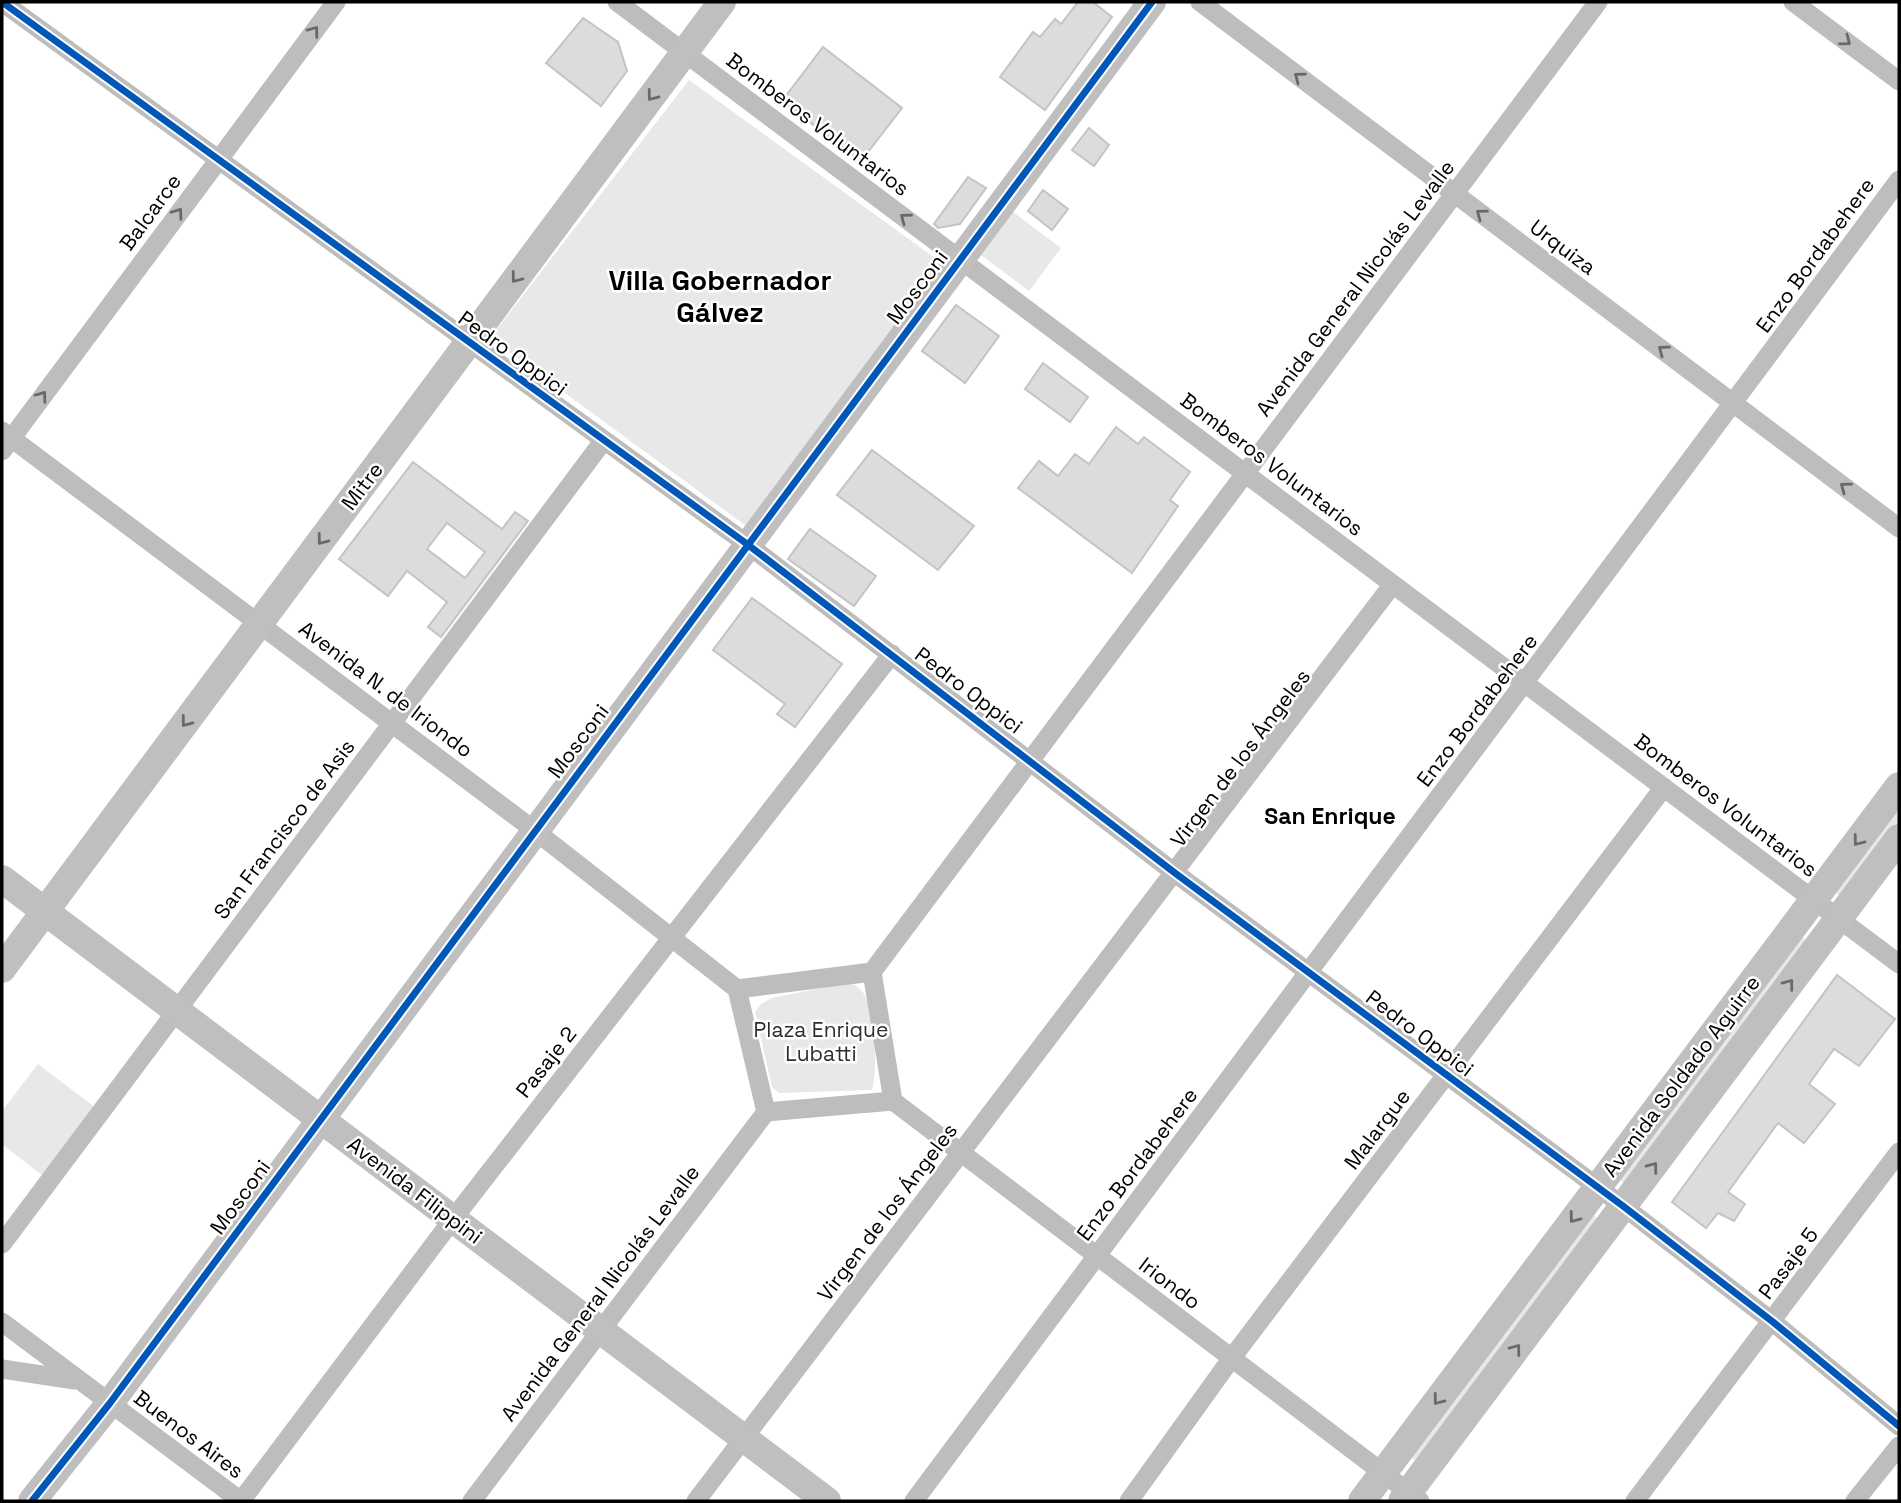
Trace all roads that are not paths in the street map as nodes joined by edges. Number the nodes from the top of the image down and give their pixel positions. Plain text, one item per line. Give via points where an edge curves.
1 (2, 2) edge
2 (336, 2) edge
3 (618, 2) edge
4 (722, 2) edge
5 (1152, 2) edge
6 (1200, 2) edge
7 (1598, 2) edge
8 (1793, 2) edge
9 (684, 52) junction
10 (1899, 81) edge
11 (218, 159) junction
12 (1899, 180) edge
13 (1455, 194) junction
14 (960, 259) junction
15 (468, 343) junction
16 (1734, 404) junction
17 (5, 440) edge
18 (604, 440) junction
19 (1245, 473) junction
20 (1899, 528) edge
21 (747, 544) junction
22 (1393, 584) junction
23 (260, 622) junction
24 (892, 654) junction
25 (1525, 683) junction
26 (392, 723) junction
27 (1031, 760) junction
28 (1899, 786) edge
29 (1664, 787) junction
30 (534, 830) junction
31 (1899, 838) edge
32 (1175, 873) junction
33 (2, 879) edge
34 (1814, 900) junction
35 (45, 912) junction
36 (1839, 918) junction
37 (671, 937) junction
38 (1899, 964) edge
39 (2, 969) edge
40 (872, 972) junction
41 (1309, 972) junction
42 (737, 989) junction
43 (177, 1011) junction
44 (1446, 1075) junction
45 (892, 1101) junction
46 (766, 1112) junction
47 (319, 1118) junction
48 (1899, 1152) edge
49 (960, 1153) junction
50 (1598, 1187) junction
51 (1623, 1206) junction
52 (453, 1219) junction
53 (2, 1244) edge
54 (1097, 1256) junction
55 (2, 1322) edge
56 (1773, 1322) junction
57 (600, 1330) junction
58 (1231, 1359) junction
59 (2, 1369) edge
60 (80, 1381) junction
61 (110, 1403) junction
62 (1899, 1426) edge
63 (744, 1438) junction
64 (1899, 1446) edge
65 (1383, 1474) junction
66 (1410, 1499) edge
67 (32, 1501) edge
68 (241, 1501) edge
69 (472, 1501) edge
70 (696, 1501) edge
71 (827, 1501) edge
72 (914, 1501) edge
73 (1129, 1501) edge
74 (1362, 1501) edge
75 (1635, 1501) edge
76 (1855, 1501) edge

1 - 11 street, Pedro Oppici
11 -> 2 street, Balcarce
3 - 9 street, Bomberos Voluntarios
4 - 9 street, Mitre
5 - 14 street, Mosconi
13 -> 6 street, Urquiza
7 - 13 street, Avenida General Nicolás Levalle
8 -> 10 street
14 -> 9 street, Bomberos Voluntarios
9 -> 15 street, Mitre
11 - 15 street, Pedro Oppici
17 -> 11 street, Balcarce
12 - 16 street, Enzo Bordabehere
16 -> 13 street, Urquiza
13 - 19 street, Avenida General Nicolás Levalle
14 - 19 street, Bomberos Voluntarios
14 - 21 street, Mosconi
15 - 18 street, Pedro Oppici
15 -> 23 street, Mitre
20 -> 16 street, Urquiza
16 - 25 street, Enzo Bordabehere
17 - 23 street, Avenida N. de Iriondo
18 - 21 street, Pedro Oppici
18 - 26 street, San Francisco de Asis
19 - 22 street, Bomberos Voluntarios
19 - 27 street, Avenida General Nicolás Levalle
21 - 24 street, Pedro Oppici
21 - 30 street, Mosconi
22 - 25 street, Bomberos Voluntarios
22 - 32 street, Virgen de los Ángeles
23 - 26 street, Avenida N. de Iriondo
23 -> 35 street, Mitre
24 - 27 street, Pedro Oppici
24 - 37 street, Pasaje 2
25 - 29 street, Bomberos Voluntarios
25 - 41 street, Enzo Bordabehere
26 - 30 street, Avenida N. de Iriondo
26 - 43 street, San Francisco de Asis
27 - 32 street, Pedro Oppici
27 - 40 street, Avenida General Nicolás Levalle
28 -> 34 street, Avenida Soldado Aguirre
29 - 34 street, Bomberos Voluntarios
29 - 44 street, Malargue
30 - 37 street, Avenida N. de Iriondo
30 - 47 street, Mosconi
31 - 36 street, Avenida Soldado Aguirre
32 - 41 street, Pedro Oppici
32 - 49 street, Virgen de los Ángeles
33 - 35 street, Avenida Filippini
34 - 36 street, Bomberos Voluntarios
34 - 50 street, Avenida Soldado Aguirre
35 - 39 street, Mitre
35 - 43 street, Avenida Filippini
36 - 38 street, Bomberos Voluntarios
51 -> 36 street, Avenida Soldado Aguirre
37 - 42 street, Avenida N. de Iriondo
37 - 52 street, Pasaje 2
40 - 42 street
40 - 45 street
41 - 44 street, Pedro Oppici
41 - 54 street, Enzo Bordabehere
42 - 46 street
43 - 47 street, Avenida Filippini
43 - 53 street, San Francisco de Asis
44 - 50 street, Pedro Oppici
44 - 58 street, Malargue
45 - 46 street
45 - 49 street, Iriondo
46 - 57 street, Avenida General Nicolás Levalle
47 - 52 street, Avenida Filippini
47 - 61 street, Mosconi
48 - 56 street, Pasaje 5
49 - 54 street, Iriondo
49 - 63 street, Virgen de los Ángeles
50 - 51 street, Pedro Oppici
50 -> 65 street, Avenida Soldado Aguirre
51 - 56 street, Pedro Oppici
66 -> 51 street, Avenida Soldado Aguirre
52 - 57 street, Avenida Filippini
52 - 68 street, Pasaje 2
54 - 58 street, Iriondo
54 - 72 street, Enzo Bordabehere
55 - 60 street
56 - 62 street, Pedro Oppici
56 - 75 street, Pasaje 5
57 - 63 street, Avenida Filippini
57 - 69 street, Avenida General Nicolás Levalle
58 - 65 street, Iriondo
58 - 73 street, Malargue
59 - 60 street
60 - 61 street, Buenos Aires
61 - 67 street, Mosconi
61 - 68 street, Buenos Aires
63 - 70 street, Virgen de los Ángeles
63 - 71 street, Avenida Filippini
64 - 76 street
65 - 66 street, Iriondo
65 - 74 street, Avenida Soldado Aguirre

